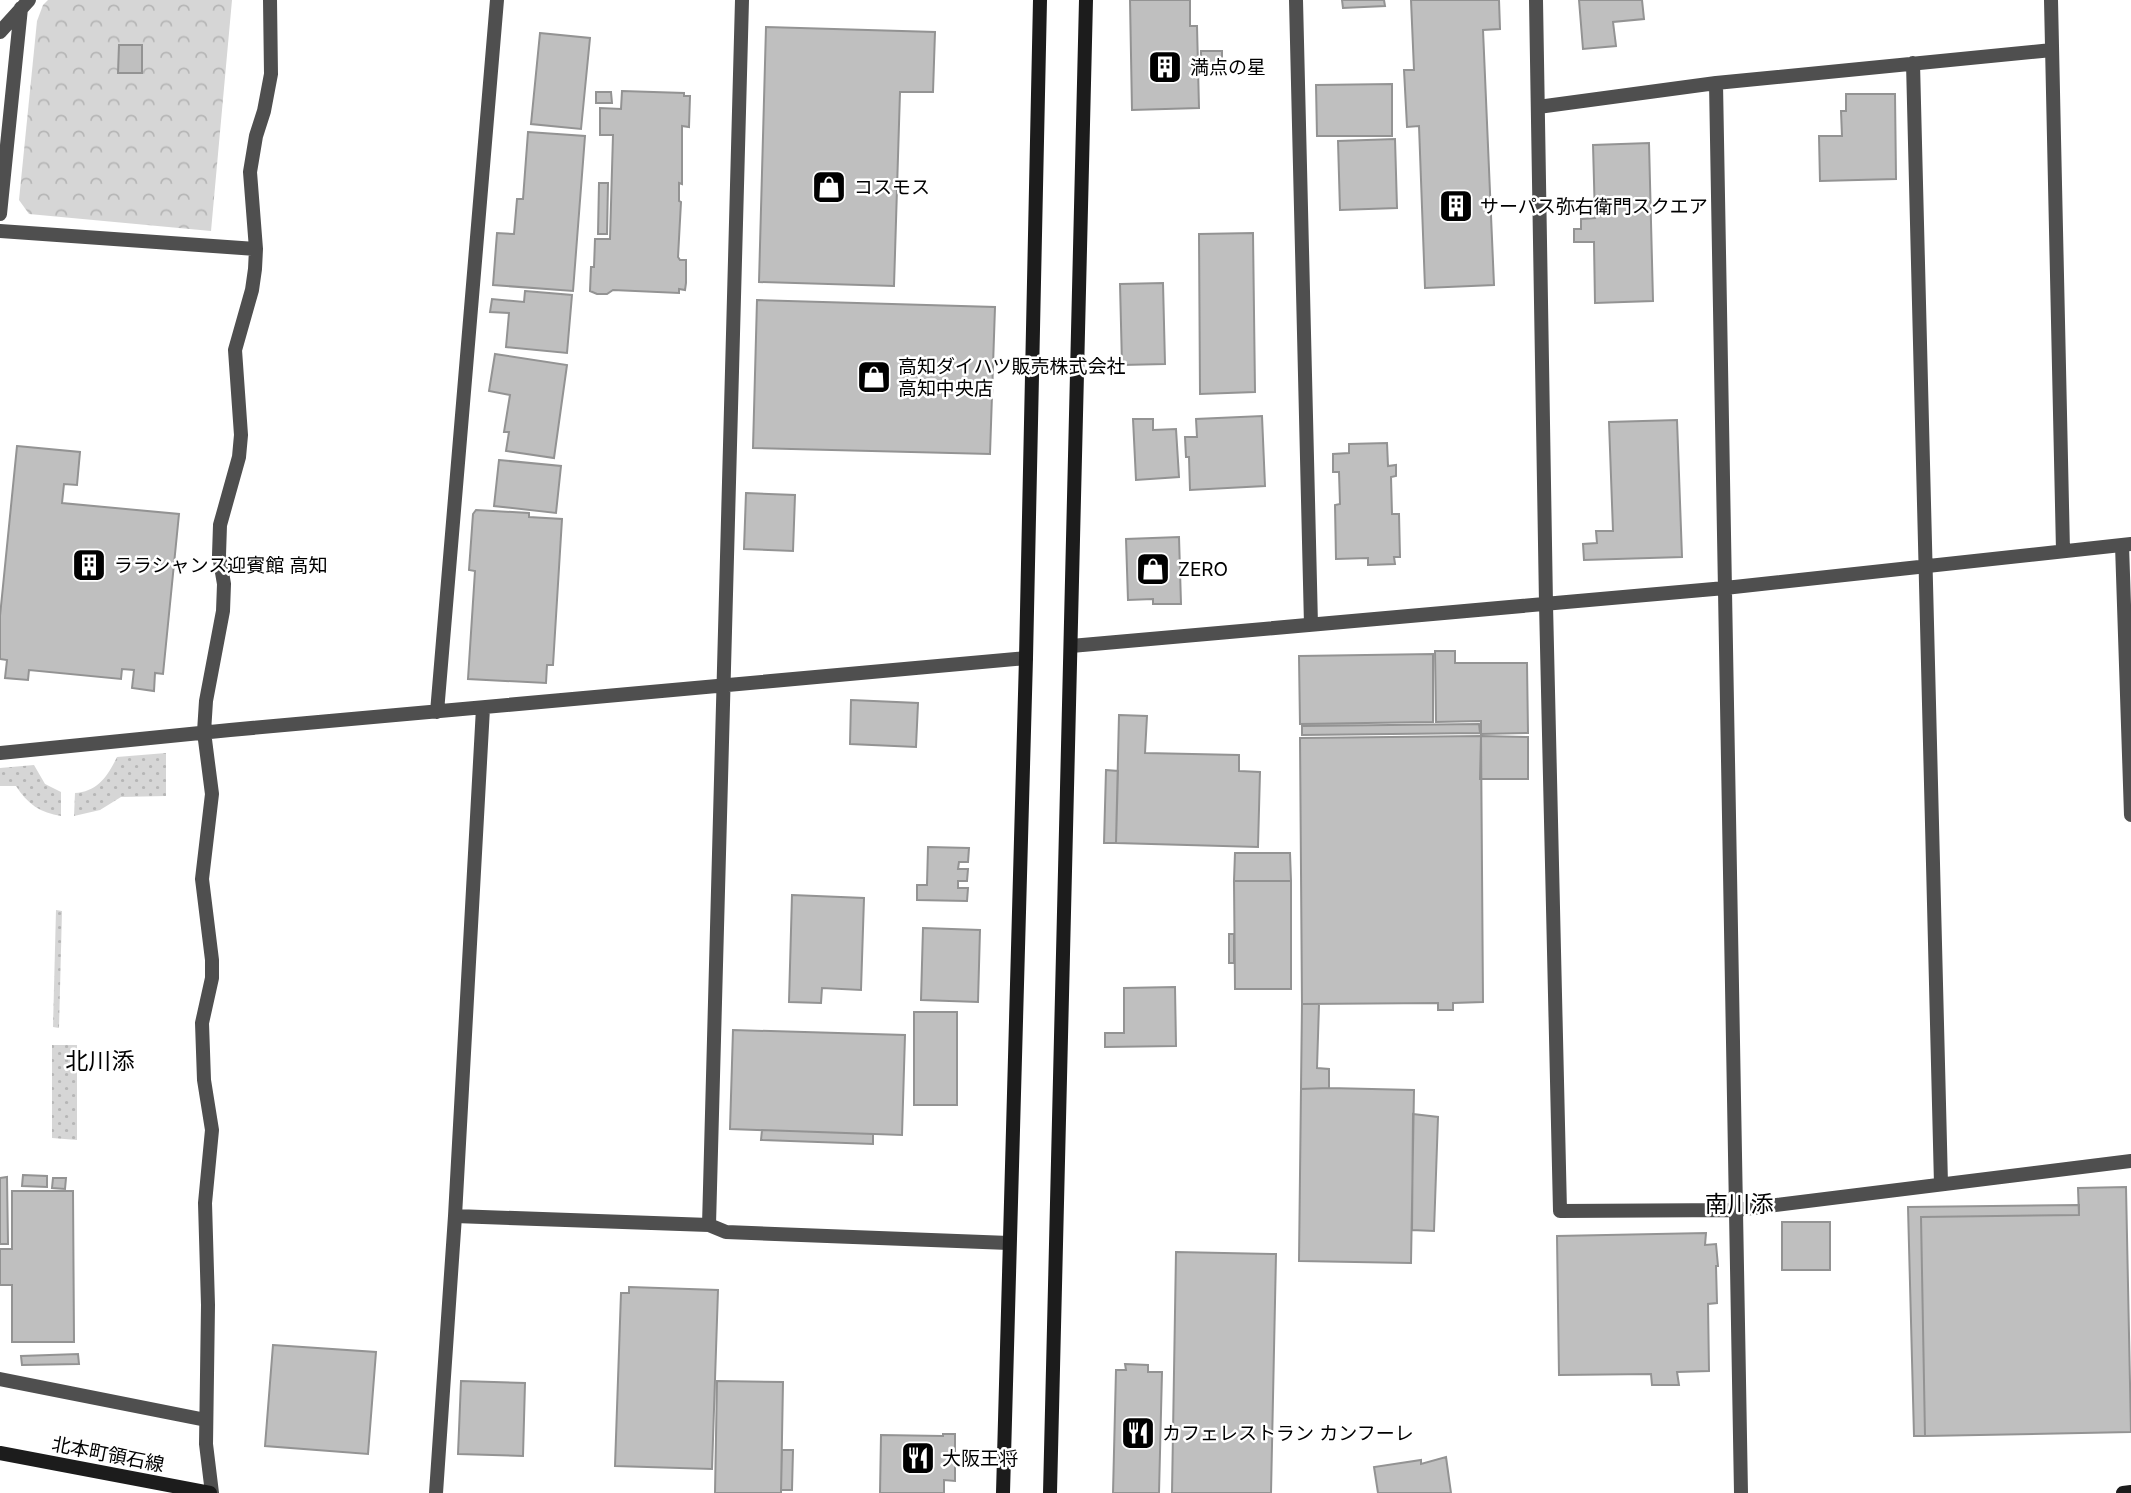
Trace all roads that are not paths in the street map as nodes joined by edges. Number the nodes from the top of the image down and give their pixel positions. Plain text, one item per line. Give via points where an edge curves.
1 (270, 0) edge
2 (497, 0) edge
3 (742, 0) edge
4 (1040, 0) edge
5 (1086, 0) edge
6 (1296, 0) edge
7 (1536, 0) edge
8 (2051, 0) edge
9 (25, 4) edge
10 (0, 32) edge
11 (2052, 50) junction
12 (1913, 63) junction
13 (1716, 83) junction
14 (1538, 107) junction
15 (0, 214) edge
16 (0, 231) edge
17 (256, 249) junction
18 (2127, 544) edge
19 (2063, 551) junction
20 (1926, 566) junction
21 (1724, 587) junction
22 (1546, 604) junction
23 (1311, 625) junction
24 (1071, 646) junction
25 (1026, 658) junction
26 (723, 686) junction
27 (483, 708) junction
28 (437, 712) junction
29 (204, 732) junction
30 (0, 753) edge
31 (2131, 815) edge
32 (2131, 1161) edge
33 (1941, 1184) junction
34 (1736, 1210) junction
35 (455, 1216) junction
36 (709, 1225) junction
37 (1009, 1243) junction
38 (0, 1379) edge
39 (206, 1420) junction
40 (0, 1453) edge
41 (2131, 1492) edge
42 (211, 1493) edge
43 (436, 1493) edge
44 (1003, 1493) edge
45 (1051, 1493) edge
46 (1741, 1493) edge
47 (2123, 1493) edge

1 - 17 street via 271,74 250,172
2 - 28 street
3 - 26 street
4 - 25 street
5 - 24 street
6 - 23 street
7 - 14 street
8 - 11 street
9 - 10 street
9 - 15 street
11 - 12 street
11 - 19 street
12 - 13 street
12 - 20 street
13 - 14 street
13 - 21 street
14 - 22 street
16 - 17 street
17 - 29 street via 252,290 235,349 241,435 220,526 223,611
18 - 19 street
18 - 31 street
19 - 20 street
20 - 21 street
20 - 33 street
21 - 22 street
21 - 34 street
22 - 23 street
22 - 34 street via 1560,1211
23 - 24 street
24 - 45 street
25 - 26 street
25 - 37 street
26 - 27 street
26 - 36 street
27 - 28 street
27 - 35 street
28 - 29 street
29 - 30 street
29 - 39 street via 212,794 202,879 212,960 202,1023 212,1130 205,1203
32 - 33 street
33 - 34 street
34 - 46 street
35 - 36 street
35 - 43 street
36 - 37 street via 726,1232
37 - 44 street
38 - 39 street
39 - 42 street
40 - 42 street, 北本町領石線
41 - 47 street

